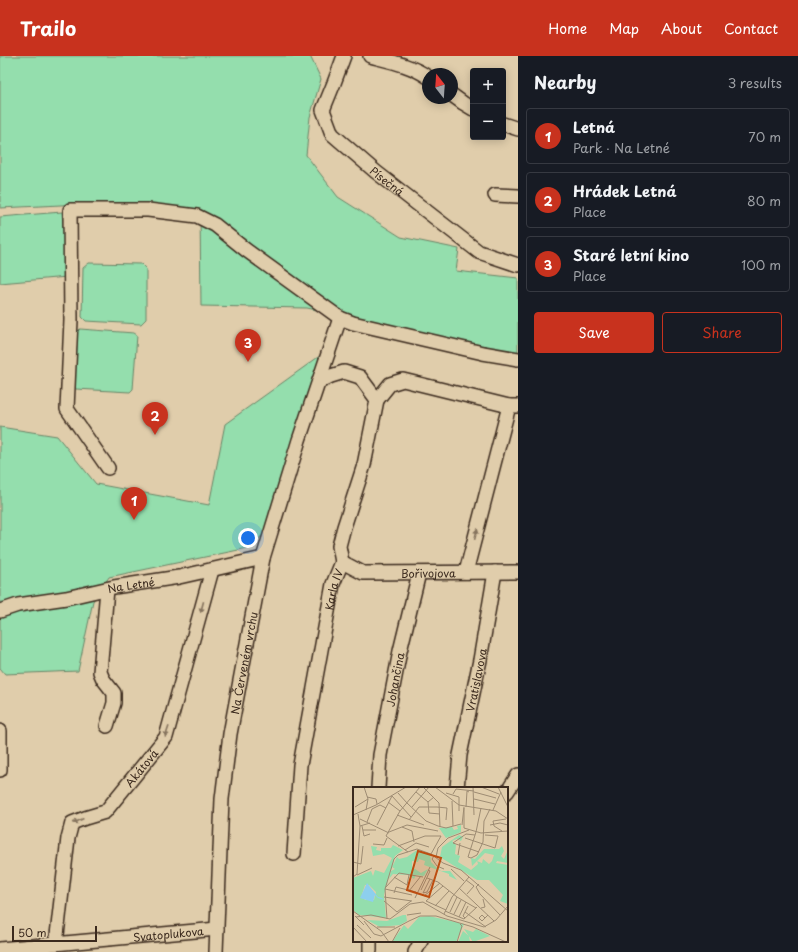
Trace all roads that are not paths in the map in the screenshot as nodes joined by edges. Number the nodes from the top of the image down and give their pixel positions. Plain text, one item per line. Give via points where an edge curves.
1 (344, 56) edge
2 (370, 56) edge
3 (407, 61) edge
4 (422, 72) edge
5 (458, 99) edge
6 (470, 107) edge
7 (506, 125) edge
8 (518, 129) edge
9 (495, 195) dead end
10 (518, 196) edge
11 (518, 265) edge
12 (340, 318) junction
13 (518, 358) edge
14 (319, 382) junction
15 (377, 400) junction
16 (513, 406) edge
17 (108, 468) dead end
18 (263, 558) junction
19 (342, 562) junction
20 (212, 570) junction
21 (466, 572) junction
22 (495, 572) junction
23 (518, 572) edge
24 (419, 573) junction
25 (108, 589) junction
26 (0, 611) edge
27 (108, 726) dead end
28 (0, 731) edge
29 (0, 770) edge
30 (518, 775) edge
31 (378, 787) edge
32 (457, 787) edge
33 (508, 790) edge
34 (294, 854) dead end
35 (217, 928) junction
36 (420, 942) edge
37 (56, 944) junction
38 (0, 949) edge
39 (216, 952) edge
40 (415, 952) edge

1 - 11 street, Písečná via 323,110 332,134 376,172 479,252
2 - 3 street
3 - 4 street
5 - 6 street
7 - 8 street
9 - 10 street
12 - 13 street via 377,329
12 - 14 street, Na Červeném vrchu
12 - 17 street via 246,250 215,224 198,216 148,210 70,210 71,320 67,409
14 - 15 street via 344,372 360,377
14 - 18 street, Na Červeném vrchu
15 - 16 street via 390,384 403,380
15 - 19 street, Karla IV via 364,465 339,546
21 -> 16 street
18 - 20 street, Na Letné
18 - 35 street, Na Červeném vrchu via 230,734 222,799
19 - 24 street, Bořivojova via 363,573
19 - 34 street, Karla IV via 333,584 300,765
20 - 25 street, Na Letné
20 -> 37 street, Akátová via 166,737 105,812 72,824 68,838
21 - 22 street, Bořivojova
21 - 24 street, Bořivojova
22 - 23 street, Bořivojova
22 - 32 street, Vratislavova via 460,755
24 - 31 street, Johančina via 400,651 380,755
25 - 26 street, Na Letné via 18,605
25 - 27 street via 100,672 114,693
28 - 29 street
30 - 33 street
35 - 37 street, Svatoplukova
35 - 39 street, Na Červeném vrchu
36 - 40 street
37 - 38 street, Svatoplukova

